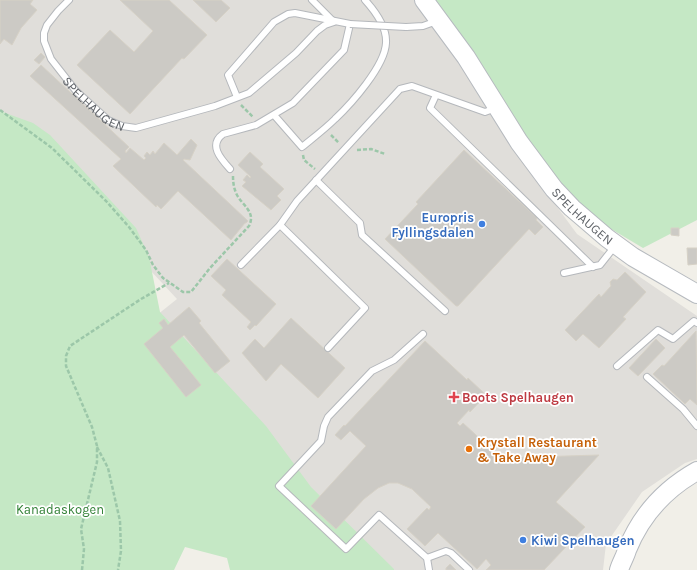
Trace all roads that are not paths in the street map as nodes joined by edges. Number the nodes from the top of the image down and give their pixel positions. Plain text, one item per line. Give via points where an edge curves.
1 (69, 0) edge
2 (312, 0) edge
3 (365, 0) edge
4 (424, 0) edge
5 (439, 20) junction
6 (334, 22) junction
7 (350, 24) junction
8 (436, 95) junction
9 (237, 97) junction
10 (498, 107) junction
11 (274, 116) junction
12 (230, 169) road end
13 (316, 180) junction
14 (280, 225) junction
15 (616, 244) junction
16 (241, 265) dead end
17 (593, 267) junction
18 (564, 273) dead end
19 (697, 294) edge
20 (445, 312) dead end
21 (697, 323) edge
22 (422, 334) dead end
23 (328, 348) dead end
24 (617, 366) dead end
25 (647, 377) dead end
26 (697, 426) edge
27 (697, 471) edge
28 (427, 558) junction
29 (429, 570) edge
30 (469, 570) edge
31 (619, 570) edge

1 - 9 lane, SPELHAUGEN via 48,25 44,41 51,59 76,91 108,120 136,128 215,106
2 - 6 lane
3 - 11 lane via 379,20 385,33 386,44 376,70 364,87 336,118 302,147
4 - 5 main road, SPELHAUGEN
5 - 7 lane, bridge via 423,26 406,27
5 - 10 main road, SPELHAUGEN
6 - 7 lane
6 - 9 lane, SPELHAUGEN via 324,25 249,93
6 - 9 lane via 295,13 274,22 228,75
7 - 11 lane via 344,50 340,56 293,103
8 - 10 lane via 485,112
8 - 13 lane via 412,86 400,89
8 - 17 lane via 430,108
10 - 15 main road, SPELHAUGEN via 519,142 554,189 572,208
11 - 12 lane via 260,124 219,137 216,143 218,154
13 - 14 lane
13 - 20 lane via 360,223 362,235
14 - 16 lane
14 - 23 lane via 364,308
15 - 17 lane via 600,265
15 - 19 main road, SPELHAUGEN via 633,257
17 - 18 lane
21 - 24 lane via 694,321 673,340 658,330
22 - 28 lane via 394,360 372,371 328,417 321,441 279,486 346,549 379,515
25 - 26 lane via 683,409
27 - 31 main road via 665,494 646,514 632,536
28 - 29 lane
28 - 30 lane via 446,551

